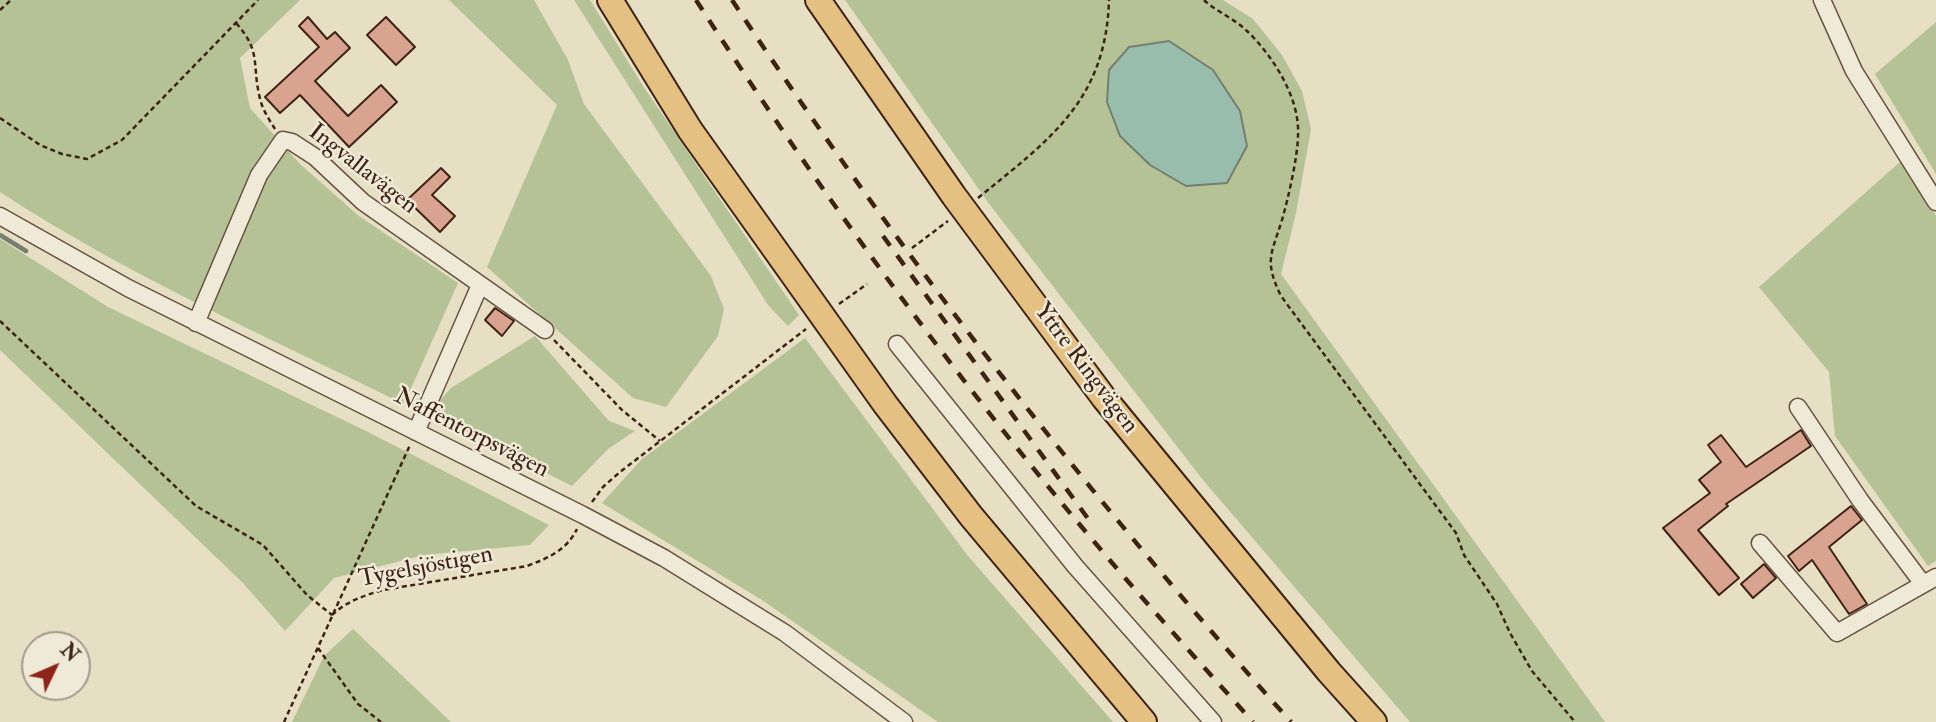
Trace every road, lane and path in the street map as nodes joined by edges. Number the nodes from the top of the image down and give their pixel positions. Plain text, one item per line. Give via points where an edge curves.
1 (11, 0) edge
2 (258, 0) edge
3 (610, 0) edge
4 (818, 0) edge
5 (1109, 0) edge
6 (1204, 0) edge
7 (1822, 0) edge
8 (0, 10) edge
9 (236, 23) junction
10 (0, 118) edge
11 (283, 140) junction
12 (975, 200) dead end
13 (1936, 202) edge
14 (0, 216) edge
15 (953, 216) dead end
16 (912, 248) dead end
17 (867, 284) dead end
18 (481, 285) junction
19 (830, 311) dead end
20 (0, 321) edge
21 (196, 323) junction
22 (806, 329) dead end
23 (545, 330) joint
24 (897, 344) dead end
25 (1798, 407) dead end
26 (416, 432) junction
27 (660, 441) junction
28 (583, 515) junction
29 (1759, 543) dead end
30 (1929, 580) edge
31 (332, 615) junction
32 (318, 647) junction
33 (1329, 672) junction
34 (284, 722) edge
35 (381, 722) edge
36 (904, 722) edge
37 (1144, 722) edge
38 (1213, 722) edge
39 (1374, 722) edge
40 (1380, 722) edge
41 (1575, 722) edge

1 - 8 path
2 - 9 path
3 - 37 highway via 690,130 885,404 971,516
4 - 33 highway, Yttre Ringvägen via 1104,398
5 - 12 path via 1103,52 1080,100 1058,130
6 - 41 path via 1246,30 1273,60 1292,98 1299,134 1269,261 1281,296 1456,533 1464,555 1497,604 1532,671
7 - 13 street via 1854,71
9 - 10 path via 122,140 87,159 40,145
9 - 11 path via 255,52 259,95
11 - 18 street, Ingvallavägen via 315,157 363,202
11 - 21 street, Ingvallavägen via 259,174
14 - 21 street, Naffentorpsvägen
15 - 16 path
17 - 19 path
18 - 23 street, Ingvallavägen
18 - 26 street
20 - 31 path via 196,506 263,545 307,595
21 - 26 street, Naffentorpsvägen
22 - 27 path, Tygelsjöstigen
23 - 27 path via 622,410
24 - 38 street via 1075,566
25 - 30 street via 1860,500
26 - 28 street, Naffentorpsvägen
26 - 31 path
27 - 28 path, Tygelsjöstigen via 603,487
28 - 31 path, Tygelsjöstigen via 574,535 550,558 527,566 383,590 360,597
28 - 36 street, Naffentorpsvägen via 785,632
29 - 30 street via 1837,633
31 - 32 path, Tygelsjöstigen
32 - 34 path, Tygelsjöstigen
32 - 35 path via 358,704
33 - 39 highway, Yttre Ringvägen
33 - 40 highway

